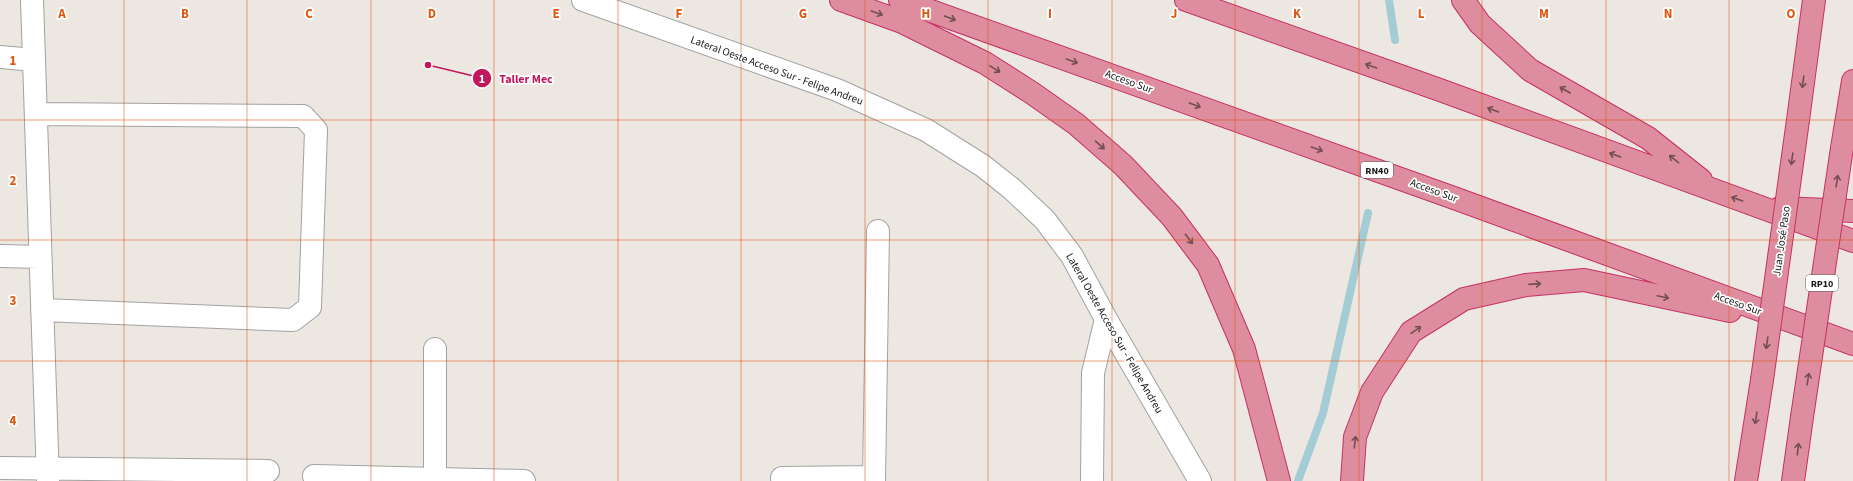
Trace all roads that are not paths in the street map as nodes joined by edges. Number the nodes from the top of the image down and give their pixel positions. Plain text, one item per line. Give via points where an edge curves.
1 (32, 0) edge
2 (583, 0) edge
3 (841, 0) edge
4 (900, 0) edge
5 (1186, 0) edge
6 (1463, 0) edge
7 (1802, 0) edge
8 (1814, 0) edge
9 (1808, 45) junction
10 (0, 57) edge
11 (34, 60) junction
12 (1852, 88) edge
13 (36, 114) junction
14 (1716, 192) junction
15 (1759, 207) junction
16 (1853, 211) edge
17 (878, 231) dead end
18 (1853, 241) edge
19 (0, 256) edge
20 (40, 257) junction
21 (42, 310) junction
22 (1106, 319) junction
23 (1782, 319) junction
24 (1850, 344) edge
25 (435, 349) dead end
26 (1750, 456) junction
27 (0, 468) edge
28 (268, 471) dead end
29 (47, 475) edge
30 (314, 476) dead end
31 (782, 478) dead end
32 (874, 479) edge
33 (435, 480) edge
34 (524, 481) edge
35 (1092, 481) edge
36 (1200, 481) edge
37 (1279, 481) edge
38 (1352, 481) edge
39 (1733, 481) edge
40 (1746, 481) edge
41 (1793, 481) edge

1 - 11 street
2 - 22 street, Lateral Oeste Acceso Sur - Felipe Andreu via 837,90 932,134 983,166 1045,220 1072,256
3 -> 37 highway via 902,22 985,63 1032,93 1076,124 1123,165 1172,217 1208,265 1244,349
4 -> 23 highway, Acceso Sur / RN40 via 1447,195
14 -> 5 highway
14 -> 6 highway via 1648,138 1530,70 1480,24
7 - 9 highway
8 - 9 highway, Juan José Paso
9 -> 26 highway, Juan José Paso, bridge
10 - 11 street
11 - 13 street
41 -> 12 highway, RP10, bridge
13 - 20 street
13 - 21 street via 303,116 316,130 310,307 293,320
15 -> 14 highway
15 - 16 highway
15 - 18 highway
17 - 32 street
19 - 20 street
20 - 21 street
21 - 29 street
22 - 35 street via 1093,373
22 - 36 street, Lateral Oeste Acceso Sur - Felipe Andreu
23 - 24 highway, Acceso Sur / RN40
38 -> 23 highway via 1355,437 1372,392 1411,332 1464,299 1526,284 1584,280 1715,309
25 - 33 street
26 - 39 highway
26 - 40 highway, Juan José Paso
27 - 29 street
28 - 29 street
30 - 33 street
31 - 32 street
33 - 34 street

